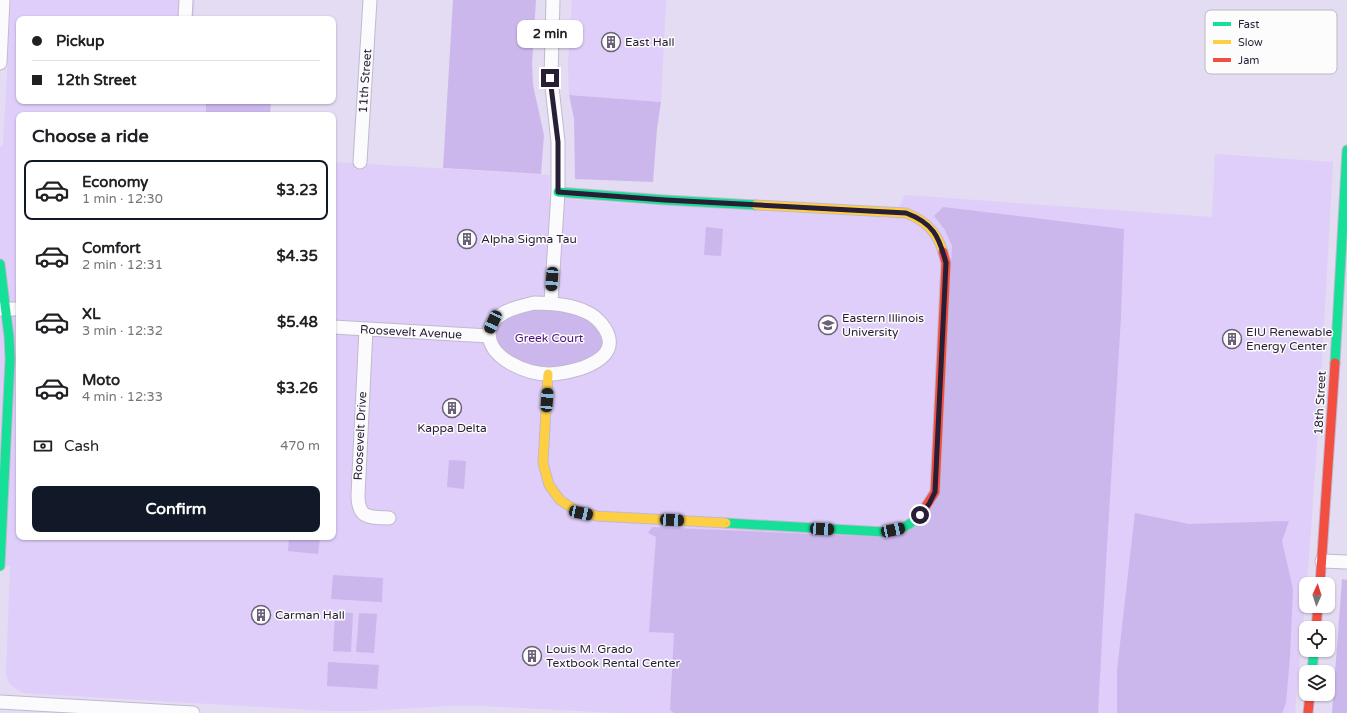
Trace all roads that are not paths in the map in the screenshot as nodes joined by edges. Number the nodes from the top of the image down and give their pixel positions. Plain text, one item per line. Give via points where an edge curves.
1 (3, 0) edge
2 (186, 0) edge
3 (370, 0) edge
4 (553, 0) edge
5 (186, 16) edge
6 (0, 63) edge
7 (1347, 150) edge
8 (360, 162) dead end
9 (558, 192) junction
10 (1345, 224) edge
11 (0, 264) edge
12 (550, 303) junction
13 (3, 310) edge
14 (16, 310) edge
15 (336, 327) edge
16 (366, 329) junction
17 (489, 336) junction
18 (548, 374) junction
19 (389, 518) dead end
20 (1322, 561) junction
21 (1347, 562) edge
22 (0, 566) edge
23 (1321, 577) edge
24 (1309, 701) edge
25 (0, 702) edge
26 (193, 713) edge
27 (1308, 713) edge

1 - 6 street
2 - 5 street
3 - 8 street, 11th Street
4 - 9 street via 550,78 558,142
7 - 10 street, 18th Street
9 - 12 street
9 - 18 street via 906,213 917,217 937,234 946,263 935,492 925,509 912,522 901,529 885,532 596,516 581,513 558,500 543,464
10 - 20 street, 18th Street
11 - 13 street
12 - 17 street via 534,303 501,314 493,322
12 - 18 street via 584,311 594,317 608,333 609,342 606,353 590,364 567,372
13 - 14 street
13 - 22 street via 9,336 10,370
15 - 16 street, Roosevelt Avenue
16 - 17 street, Roosevelt Avenue
16 - 19 street, Roosevelt Drive via 358,507 361,513 368,517
17 - 18 street via 495,352 506,362
20 - 21 street
20 - 23 street, 18th Street
24 - 27 street
25 - 26 street

